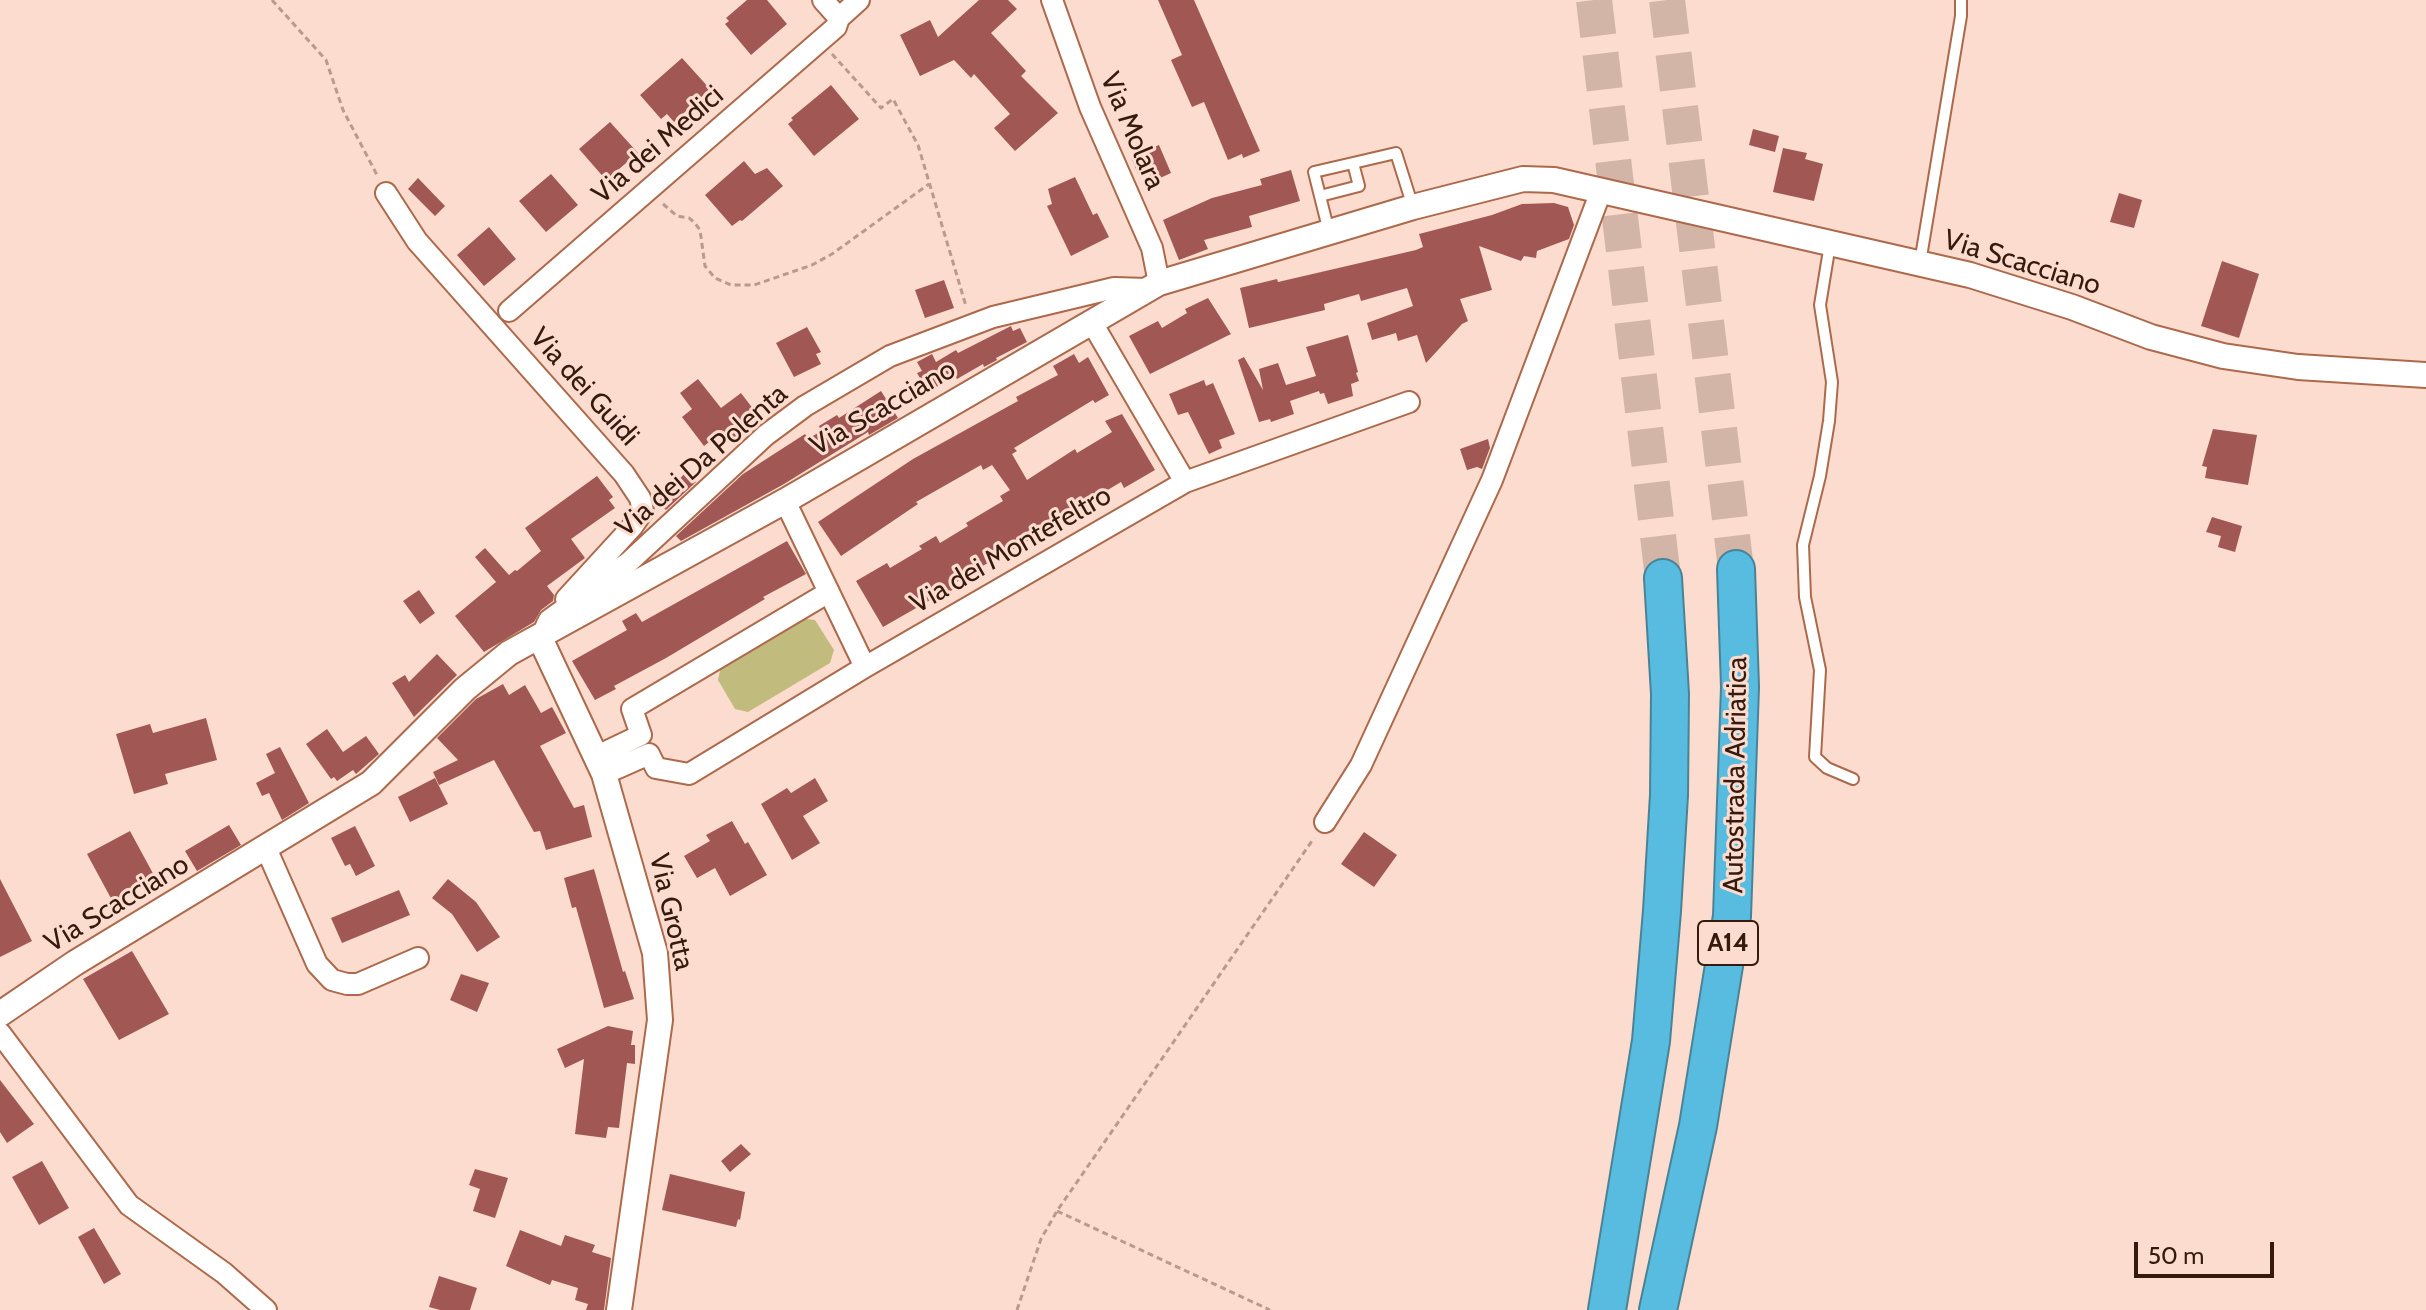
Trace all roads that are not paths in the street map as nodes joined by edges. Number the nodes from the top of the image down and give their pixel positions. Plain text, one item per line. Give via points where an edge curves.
1 (823, 0) edge
2 (859, 0) edge
3 (1052, 0) edge
4 (1961, 0) edge
5 (839, 18) junction
6 (1353, 163) junction
7 (1601, 191) junction
8 (386, 193) road end
9 (1320, 196) junction
10 (1413, 207) junction
11 (1329, 232) junction
12 (1830, 242) junction
13 (1920, 263) junction
14 (1153, 286) junction
15 (509, 311) dead end
16 (1091, 321) junction
17 (2426, 375) edge
18 (1409, 402) dead end
19 (1185, 482) junction
20 (785, 501) junction
21 (1736, 569) tunnel mouth
22 (1663, 578) tunnel mouth
23 (829, 592) junction
24 (544, 629) junction
25 (865, 667) junction
26 (600, 765) junction
27 (1853, 779) dead end
28 (1325, 822) road end
29 (266, 848) junction
30 (418, 958) dead end
31 (0, 1014) edge
32 (0, 1033) edge
33 (266, 1310) edge
34 (619, 1310) edge
35 (1607, 1310) edge
36 (1658, 1310) edge

1 - 5 street
2 - 5 street, Via dei Medici
3 - 14 street, Via Molara via 1090,107 1152,248
4 - 13 lane
5 - 15 street, Via dei Medici via 820,42
6 - 9 lane via 1359,186
6 - 9 lane via 1314,172
6 - 10 lane via 1396,153
7 - 10 street, Via Scacciano via 1523,179
7 - 12 street, Via Scacciano
7 - 28 street via 1492,480 1361,765
8 - 24 street, Via dei Guidi via 417,241 640,498 643,511 632,527 584,576
9 - 11 lane
10 - 11 street, Via Scacciano
11 - 14 street, Via Scacciano
12 - 13 street, Via Scacciano
12 - 27 lane via 1820,305 1832,382 1820,476 1803,545 1805,597 1820,670 1815,757
13 - 17 street, Via Scacciano via 2223,356
14 - 16 street, Via Scacciano
14 - 24 street, Via dei Da Polenta via 1114,288 993,317 890,356 766,435 629,562
16 - 19 street
16 - 20 street, Via Scacciano
18 - 19 street, Via dei Montefeltro
19 - 25 street, Via dei Montefeltro
20 - 23 street
20 - 24 street, Via Scacciano
21 - 36 highway, Autostrada Adriatica / A14 via 1740,687 1732,916 1698,1126
22 - 35 highway, A14 via 1670,694 1662,911 1651,1041
23 - 25 street
23 - 26 street via 632,709 641,735
24 - 26 street, Via Grotta
24 - 29 street, Via Scacciano via 465,689 371,783
25 - 26 street, Via dei Montefeltro via 689,774 656,768 649,754
26 - 34 street, Via Grotta via 655,953 660,1020
29 - 30 street via 317,964 332,980 358,984
29 - 31 street, Via Scacciano
32 - 33 street via 129,1205

